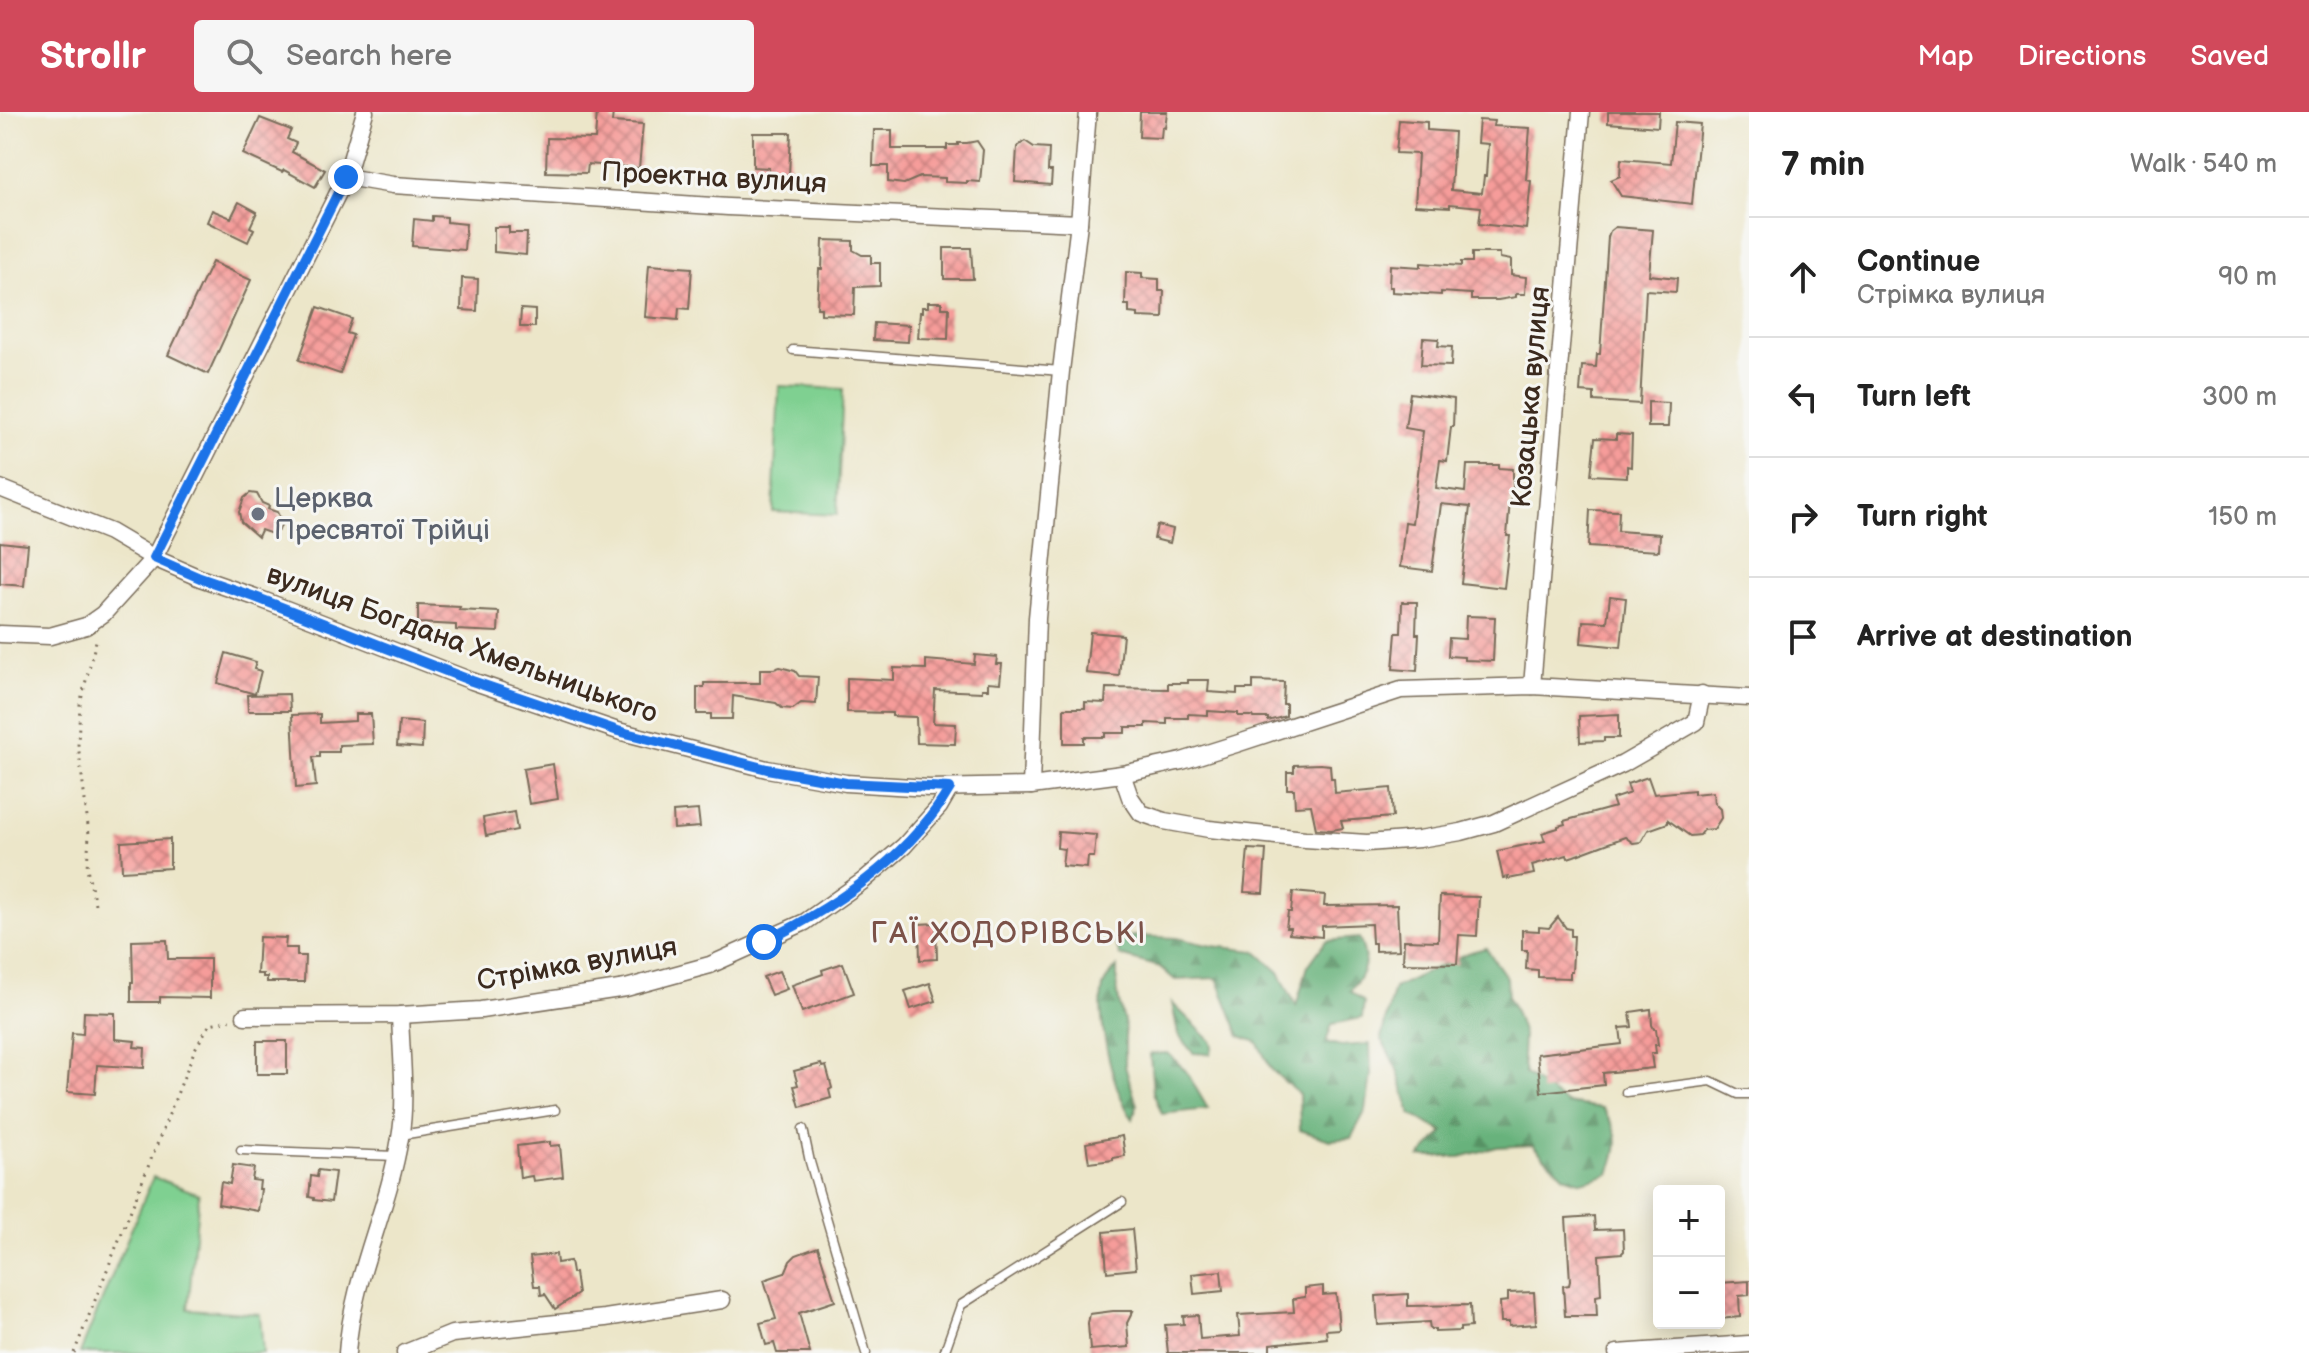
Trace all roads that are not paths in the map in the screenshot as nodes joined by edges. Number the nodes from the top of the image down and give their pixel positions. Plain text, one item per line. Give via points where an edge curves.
1 (365, 112) edge
2 (1088, 112) edge
3 (1581, 112) edge
4 (346, 177) junction
5 (1079, 223) junction
6 (793, 350) dead end
7 (1061, 371) junction
8 (0, 488) edge
9 (154, 558) junction
10 (0, 634) edge
11 (1532, 686) junction
12 (1702, 694) junction
13 (1749, 698) edge
14 (1122, 774) junction
15 (1031, 786) junction
16 (950, 788) junction
17 (400, 1015) junction
18 (245, 1016) road end
19 (1626, 1092) dead end
20 (1749, 1094) edge
21 (555, 1110) dead end
22 (803, 1129) dead end
23 (401, 1135) junction
24 (241, 1150) dead end
25 (396, 1156) junction
26 (1122, 1202) dead end
27 (722, 1300) dead end
28 (1749, 1344) edge
29 (347, 1353) edge
30 (405, 1353) edge
31 (866, 1353) edge
32 (944, 1353) edge
33 (1617, 1353) edge

1 - 4 street
2 - 5 street
3 - 11 street, Козацька вулиця
4 - 5 street, Проектна вулиця via 393,185 728,207
4 - 9 street
5 - 7 street
6 - 7 lane
7 - 15 street via 1037,618
8 - 9 street, вулиця Богдана Хмельницького via 110,532
9 - 10 street via 86,626 50,636
9 - 16 street, вулиця Богдана Хмельницького via 472,681 618,731 846,783
11 - 12 street, вулиця Богдана Хмельницького
11 - 14 street, вулиця Богдана Хмельницького via 1401,690 1223,748
12 - 13 street, вулиця Богдана Хмельницького
12 - 14 street via 1696,722 1623,764 1494,823 1419,839 1305,839 1164,821 1141,813
14 - 15 street, вулиця Богдана Хмельницького
15 - 16 street, вулиця Богдана Хмельницького
16 - 17 street, Стрімка вулиця via 904,846 863,881 805,922 710,965 626,988 481,1010
17 - 18 street, Стрімка вулиця
17 - 23 street
19 - 20 lane via 1711,1081
21 - 23 lane
22 - 31 lane
23 - 25 street
24 - 25 lane
25 - 29 street via 355,1295
26 - 32 lane via 961,1305
27 - 30 street via 452,1334
28 - 33 street

